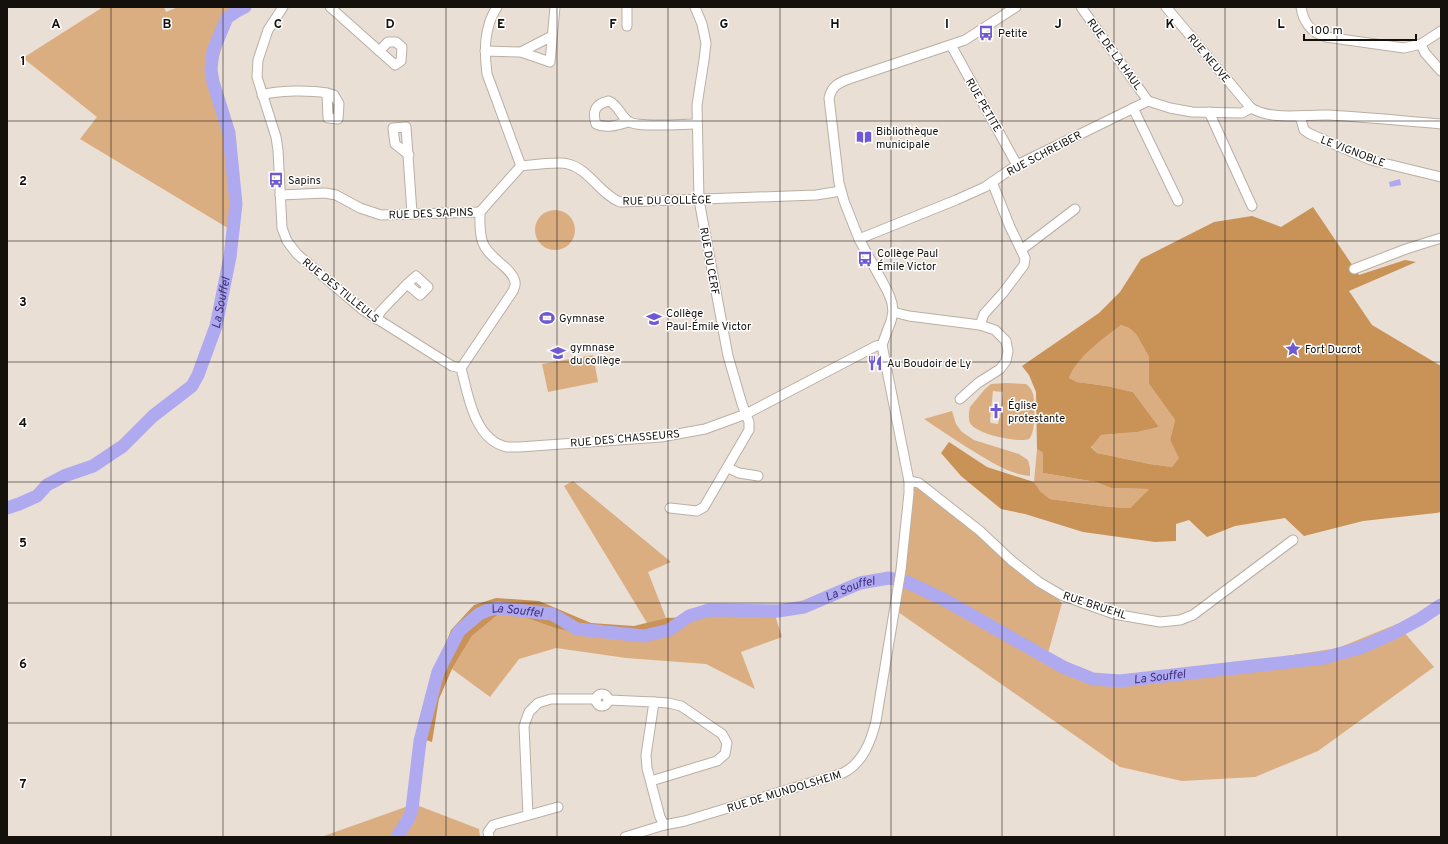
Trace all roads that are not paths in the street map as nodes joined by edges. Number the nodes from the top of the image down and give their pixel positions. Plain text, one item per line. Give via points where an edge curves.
1 (282, 7) edge
2 (330, 7) edge
3 (497, 7) edge
4 (555, 7) edge
5 (627, 7) edge
6 (695, 7) edge
7 (1016, 7) edge
8 (1081, 7) edge
9 (1166, 7) edge
10 (1301, 7) edge
11 (627, 26) dead end
12 (1441, 31) edge
13 (552, 36) junction
14 (1421, 44) junction
15 (951, 45) junction
16 (379, 51) dead end
17 (485, 51) junction
18 (521, 52) junction
19 (1441, 71) edge
20 (327, 93) dead end
21 (262, 95) junction
22 (1242, 98) junction
23 (1148, 101) junction
24 (1133, 108) junction
25 (1251, 108) junction
26 (1209, 112) junction
27 (1235, 113) junction
28 (1300, 116) junction
29 (628, 122) dead end
30 (696, 124) junction
31 (1441, 124) edge
32 (409, 155) dead end
33 (1017, 165) junction
34 (521, 166) junction
35 (1441, 177) edge
36 (992, 182) junction
37 (841, 191) junction
38 (280, 195) junction
39 (699, 200) junction
40 (1178, 201) dead end
41 (1252, 206) dead end
42 (1075, 209) dead end
43 (480, 212) junction
44 (412, 213) junction
45 (1441, 238) edge
46 (859, 239) junction
47 (1021, 250) junction
48 (1354, 269) dead end
49 (407, 284) dead end
50 (893, 312) junction
51 (376, 319) junction
52 (980, 325) junction
53 (882, 344) junction
54 (461, 368) junction
55 (960, 399) dead end
56 (746, 414) junction
57 (728, 468) junction
58 (758, 476) dead end
59 (909, 481) junction
60 (670, 508) dead end
61 (1292, 540) dead end
62 (654, 702) junction
63 (651, 781) junction
64 (558, 807) dead end
65 (528, 815) junction
66 (664, 825) junction
67 (488, 837) edge
68 (625, 837) edge

1 - 21 street, RUE DES TILLEULS via 268,30 258,60 257,77
2 - 16 street
3 - 17 street via 488,25
4 - 13 street
5 - 11 street
6 - 30 street, RUE DU CERF via 706,43
7 - 15 street via 970,37
8 - 23 street, RUE DE LA HAUL
9 - 22 street, RUE NEUVE
10 - 14 street via 1306,23 1321,36 1397,48
12 - 14 street
13 - 18 street
13 - 18 street via 550,62
14 - 19 street via 1425,53
15 - 33 street, RUE PETITE
15 - 37 street via 849,78 838,83 830,91
17 - 18 street
17 - 34 street via 487,74
20 - 21 street via 270,92
21 - 38 street, RUE DES TILLEULS via 276,137
22 - 25 street, RUE NEUVE
22 - 27 street
23 - 24 street, RUE SCHREIBER
23 - 26 street via 1192,112
24 - 33 street, RUE SCHREIBER
24 - 40 street
25 - 27 street via 1242,113
25 - 28 street via 1260,114
26 - 27 street
26 - 41 street
28 - 31 street via 1328,115
28 - 35 street, LE VIGNOBLE via 1304,130 1358,155
29 - 30 street via 637,125
30 - 39 street, RUE DU CERF
32 - 44 street
33 - 36 street, RUE SCHREIBER
34 - 39 street, RUE DU COLLÈGE via 567,163 579,168 611,199 620,202
34 - 43 street
36 - 46 street, RUE SCHREIBER via 956,200
36 - 47 street
37 - 39 street, RUE DU COLLÈGE via 816,195
37 - 46 street
38 - 44 street, RUE DES SAPINS via 324,193 336,195 360,208 381,215
38 - 51 street, RUE DES TILLEULS via 282,228 287,241 297,254
39 - 56 street, RUE DU CERF via 728,356
42 - 47 street
43 - 44 street, RUE DES SAPINS
43 - 54 street, RUE DES SAPINS via 483,244 515,281 513,291
45 - 48 street
46 - 50 street via 888,292
47 - 52 street via 1025,258 1024,265 1004,293 984,314
49 - 51 street
50 - 52 street
50 - 53 street
51 - 54 street, RUE DES TILLEULS via 452,366
52 - 55 street via 995,330 1006,341 1006,361 1000,369
53 - 56 street, RUE DES CHASSEURS
53 - 59 street, RUE DE MUNDOLSHEIM
54 - 56 street, RUE DES CHASSEURS via 478,422 494,442 506,446 661,437 705,429
56 - 57 street, RUE DU CERF via 749,430
57 - 58 street
57 - 60 street, RUE DU CERF via 704,507 697,511
59 - 61 street, RUE BRUEHL via 919,483 1039,582 1061,595 1114,614 1160,622 1180,620 1193,615
59 - 66 street, RUE DE MUNDOLSHEIM via 899,587 876,721 864,753 843,774
62 - 63 street via 646,755
62 - 63 street via 681,706 722,734 727,743 725,754 717,761
62 - 65 street via 609,700 606,706 601,707 596,699 551,699 538,703 529,712 524,726
63 - 66 street
64 - 65 street
65 - 67 street via 493,825
66 - 68 street, RUE DE MUNDOLSHEIM

